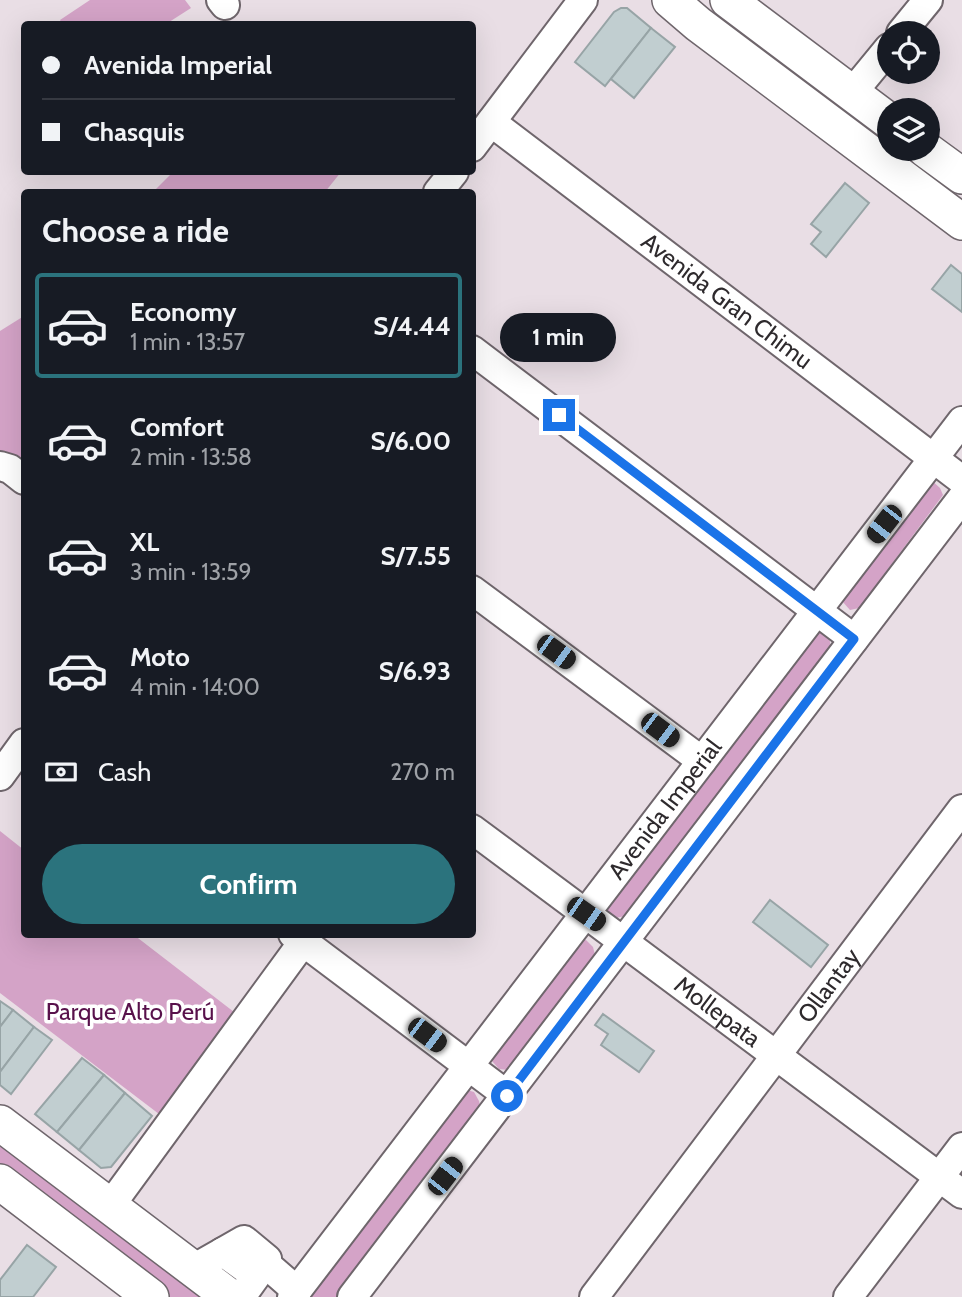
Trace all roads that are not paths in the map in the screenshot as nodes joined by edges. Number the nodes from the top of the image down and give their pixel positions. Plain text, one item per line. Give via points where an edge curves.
1 (583, 0) edge
2 (670, 0) edge
3 (728, 0) edge
4 (928, 0) edge
5 (911, 21) edge
6 (877, 63) edge
7 (852, 93) junction
8 (877, 112) edge
9 (491, 122) junction
10 (476, 142) edge
11 (940, 160) edge
12 (452, 175) edge
13 (962, 176) edge
14 (440, 189) edge
15 (962, 222) edge
16 (476, 353) edge
17 (962, 421) edge
18 (933, 459) junction
19 (0, 466) edge
20 (21, 478) edge
21 (962, 480) edge
22 (962, 498) edge
23 (476, 593) edge
24 (817, 610) junction
25 (854, 639) junction
26 (21, 747) edge
27 (702, 761) junction
28 (0, 776) edge
29 (962, 809) edge
30 (476, 832) edge
31 (586, 914) junction
32 (298, 938) edge
33 (625, 941) junction
34 (777, 1055) junction
35 (468, 1067) junction
36 (507, 1096) junction
37 (0, 1123) edge
38 (962, 1147) edge
39 (939, 1177) junction
40 (0, 1182) edge
41 (962, 1194) edge
42 (110, 1206) junction
43 (193, 1269) junction
44 (248, 1283) edge
45 (295, 1294) edge
46 (151, 1297) edge
47 (352, 1297) edge
48 (594, 1297) edge
49 (848, 1297) edge

1 - 9 street
2 - 15 main road
3 - 7 main road
4 - 5 street
6 - 7 street
7 - 8 main road
9 - 10 street
9 - 18 street, Avenida Gran Chimu
11 - 13 main road
12 - 14 street
16 - 24 street
17 - 18 street, Avenida Imperial
18 - 21 street, Avenida Gran Chimu
18 - 24 street, Avenida Imperial
19 - 20 street
22 - 25 street, Avenida Imperial
23 - 27 street
24 - 25 street
24 - 27 street, Avenida Imperial
25 - 33 street, Avenida Imperial
26 - 28 street
27 - 31 street, Avenida Imperial
29 - 34 street, Ollantay
30 - 31 street, Mollepata
31 - 33 street, Mollepata
31 - 35 street, Avenida Imperial
32 - 35 street
32 - 42 street
33 - 34 street, Mollepata
33 - 36 street, Avenida Imperial
34 - 39 street, Mollepata
34 - 48 street, Ollantay
35 - 36 street
35 - 45 street, Avenida Imperial
36 - 47 street, Avenida Imperial
37 - 42 main road
38 - 39 street
39 - 41 street, Mollepata
39 - 49 street
40 - 46 main road
42 - 43 main road
43 - 44 main road
43 - 44 street via 244,1240 267,1259
44 - 45 street

